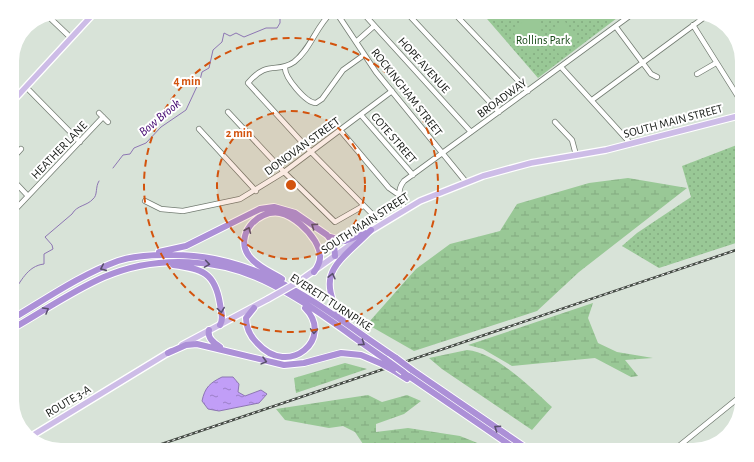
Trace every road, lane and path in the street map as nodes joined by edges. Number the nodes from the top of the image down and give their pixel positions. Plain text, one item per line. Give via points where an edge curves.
1 (89, 19) edge
2 (325, 19) edge
3 (341, 19) edge
4 (368, 19) edge
5 (413, 19) edge
6 (460, 19) edge
7 (627, 19) edge
8 (701, 19) edge
9 (52, 20) edge
10 (693, 25) junction
11 (374, 26) junction
12 (616, 27) junction
13 (72, 38) junction
14 (356, 42) junction
15 (364, 55) junction
16 (642, 62) junction
17 (716, 63) junction
18 (285, 67) junction
19 (561, 67) junction
20 (697, 74) dead end
21 (657, 77) dead end
22 (26, 87) junction
23 (528, 91) junction
24 (392, 92) junction
25 (735, 92) edge
26 (19, 94) edge
27 (592, 100) junction
28 (228, 112) dead end
29 (499, 112) junction
30 (99, 113) dead end
31 (361, 115) junction
32 (103, 117) junction
33 (735, 117) edge
34 (108, 122) dead end
35 (555, 122) dead end
36 (199, 129) dead end
37 (340, 130) junction
38 (471, 132) junction
39 (80, 142) junction
40 (631, 144) junction
41 (311, 152) junction
42 (443, 153) junction
43 (576, 155) junction
44 (284, 172) junction
45 (413, 175) junction
46 (466, 182) junction
47 (19, 186) edge
48 (256, 191) junction
49 (28, 196) junction
50 (399, 196) junction
51 (144, 201) dead end
52 (19, 206) edge
53 (363, 206) junction
54 (405, 209) junction
55 (381, 224) junction
56 (371, 230) junction
57 (327, 235) junction
58 (335, 256) junction
59 (120, 261) junction
60 (153, 264) junction
61 (314, 272) junction
62 (292, 288) junction
63 (284, 291) junction
64 (254, 308) junction
65 (19, 315) edge
66 (19, 325) edge
67 (220, 325) junction
68 (346, 325) junction
69 (209, 330) junction
70 (226, 351) junction
71 (168, 353) junction
72 (383, 362) junction
73 (117, 383) joint
74 (735, 402) edge
75 (35, 434) edge
76 (494, 434) junction
77 (507, 443) edge
78 (519, 443) edge
79 (683, 443) edge

1 - 13 main road
2 - 18 street via 300,56
3 - 14 street, ROCKINGHAM STREET
4 - 11 street, HOPE AVENUE
5 - 29 street
6 - 23 street
7 - 12 street, BROADWAY
8 - 10 street
9 - 13 street
10 - 16 street
10 - 17 street
11 - 14 street
11 - 38 street, HOPE AVENUE
12 - 16 street
12 - 19 street, BROADWAY
13 - 22 main road
14 - 15 street, ROCKINGHAM STREET
15 - 18 street via 343,70 322,99 316,103 310,101 287,78
15 - 24 street, ROCKINGHAM STREET
16 - 21 street via 650,74
16 - 27 street
17 - 20 street
17 - 25 street
18 - 41 street via 265,68 248,82
19 - 23 street, BROADWAY
19 - 27 street
22 - 26 main road
22 - 39 street
23 - 29 street, BROADWAY
24 - 31 street, DONOVAN STREET
24 - 42 street, ROCKINGHAM STREET
27 - 40 street
28 - 44 street
29 - 38 street, BROADWAY
30 - 32 street, HEATHER LANE
31 - 37 street, DONOVAN STREET
31 - 45 street, COTE STREET
32 - 34 street, HEATHER LANE
32 - 39 street, HEATHER LANE
33 - 40 main road, SOUTH MAIN STREET
35 - 43 street via 572,140
36 - 48 street
37 - 41 street, DONOVAN STREET
37 - 50 street via 389,188
38 - 42 street, BROADWAY
39 - 49 street, HEATHER LANE
40 - 43 main road, SOUTH MAIN STREET
41 - 44 street, DONOVAN STREET
41 - 53 street
42 - 45 street, BROADWAY
42 - 46 street, ROCKINGHAM STREET
43 - 46 main road, SOUTH MAIN STREET via 510,168
44 - 48 street, DONOVAN STREET
44 - 53 street via 335,222
45 - 50 street, BROADWAY via 402,184
46 - 54 main road, SOUTH MAIN STREET via 436,193
47 - 49 street
48 - 51 street, DONOVAN STREET via 240,199 183,211 161,209
49 - 52 street, HEATHER LANE
50 - 54 street
53 - 55 street
54 - 55 main road, SOUTH MAIN STREET
55 - 56 main road, SOUTH MAIN STREET
56 - 57 highway via 348,241
56 - 58 main road, SOUTH MAIN STREET
68 -> 56 highway via 332,300 331,275 339,259
57 - 58 highway via 334,244
57 -> 59 highway via 288,210 267,207 186,246
58 - 61 main road, SOUTH MAIN STREET
59 - 62 highway, EVERETT TURNPIKE via 173,254 217,258 248,266
59 -> 65 highway, EVERETT TURNPIKE via 81,278
60 -> 63 highway, EVERETT TURNPIKE via 210,264 252,276
66 -> 60 highway, EVERETT TURNPIKE via 104,277
60 -> 67 highway via 194,269 208,275 218,293 222,318
62 -> 61 highway via 284,280 261,267 247,252 245,236 250,224 256,219 269,213 278,213 303,227 316,242 320,253 321,262
61 - 64 main road, SOUTH MAIN STREET, bridge
62 - 68 highway, EVERETT TURNPIKE
63 -> 64 highway via 307,309 314,323 312,340 307,349 300,354 278,358 258,344 250,333 246,321
63 -> 72 highway, EVERETT TURNPIKE
64 - 67 main road, SOUTH MAIN STREET
67 - 69 main road, SOUTH MAIN STREET
78 -> 68 highway, EVERETT TURNPIKE, bridge
69 - 70 highway via 208,336 212,341
69 - 71 main road, SOUTH MAIN STREET
70 - 71 highway via 194,344
70 -> 72 highway via 284,365 304,364 341,353 361,355
71 - 73 main road, SOUTH MAIN STREET
72 - 76 highway, bridge via 454,411
72 - 76 highway, EVERETT TURNPIKE, bridge via 403,372
73 - 75 main road, ROUTE 3-A
74 - 79 street
76 - 77 highway, EVERETT TURNPIKE

